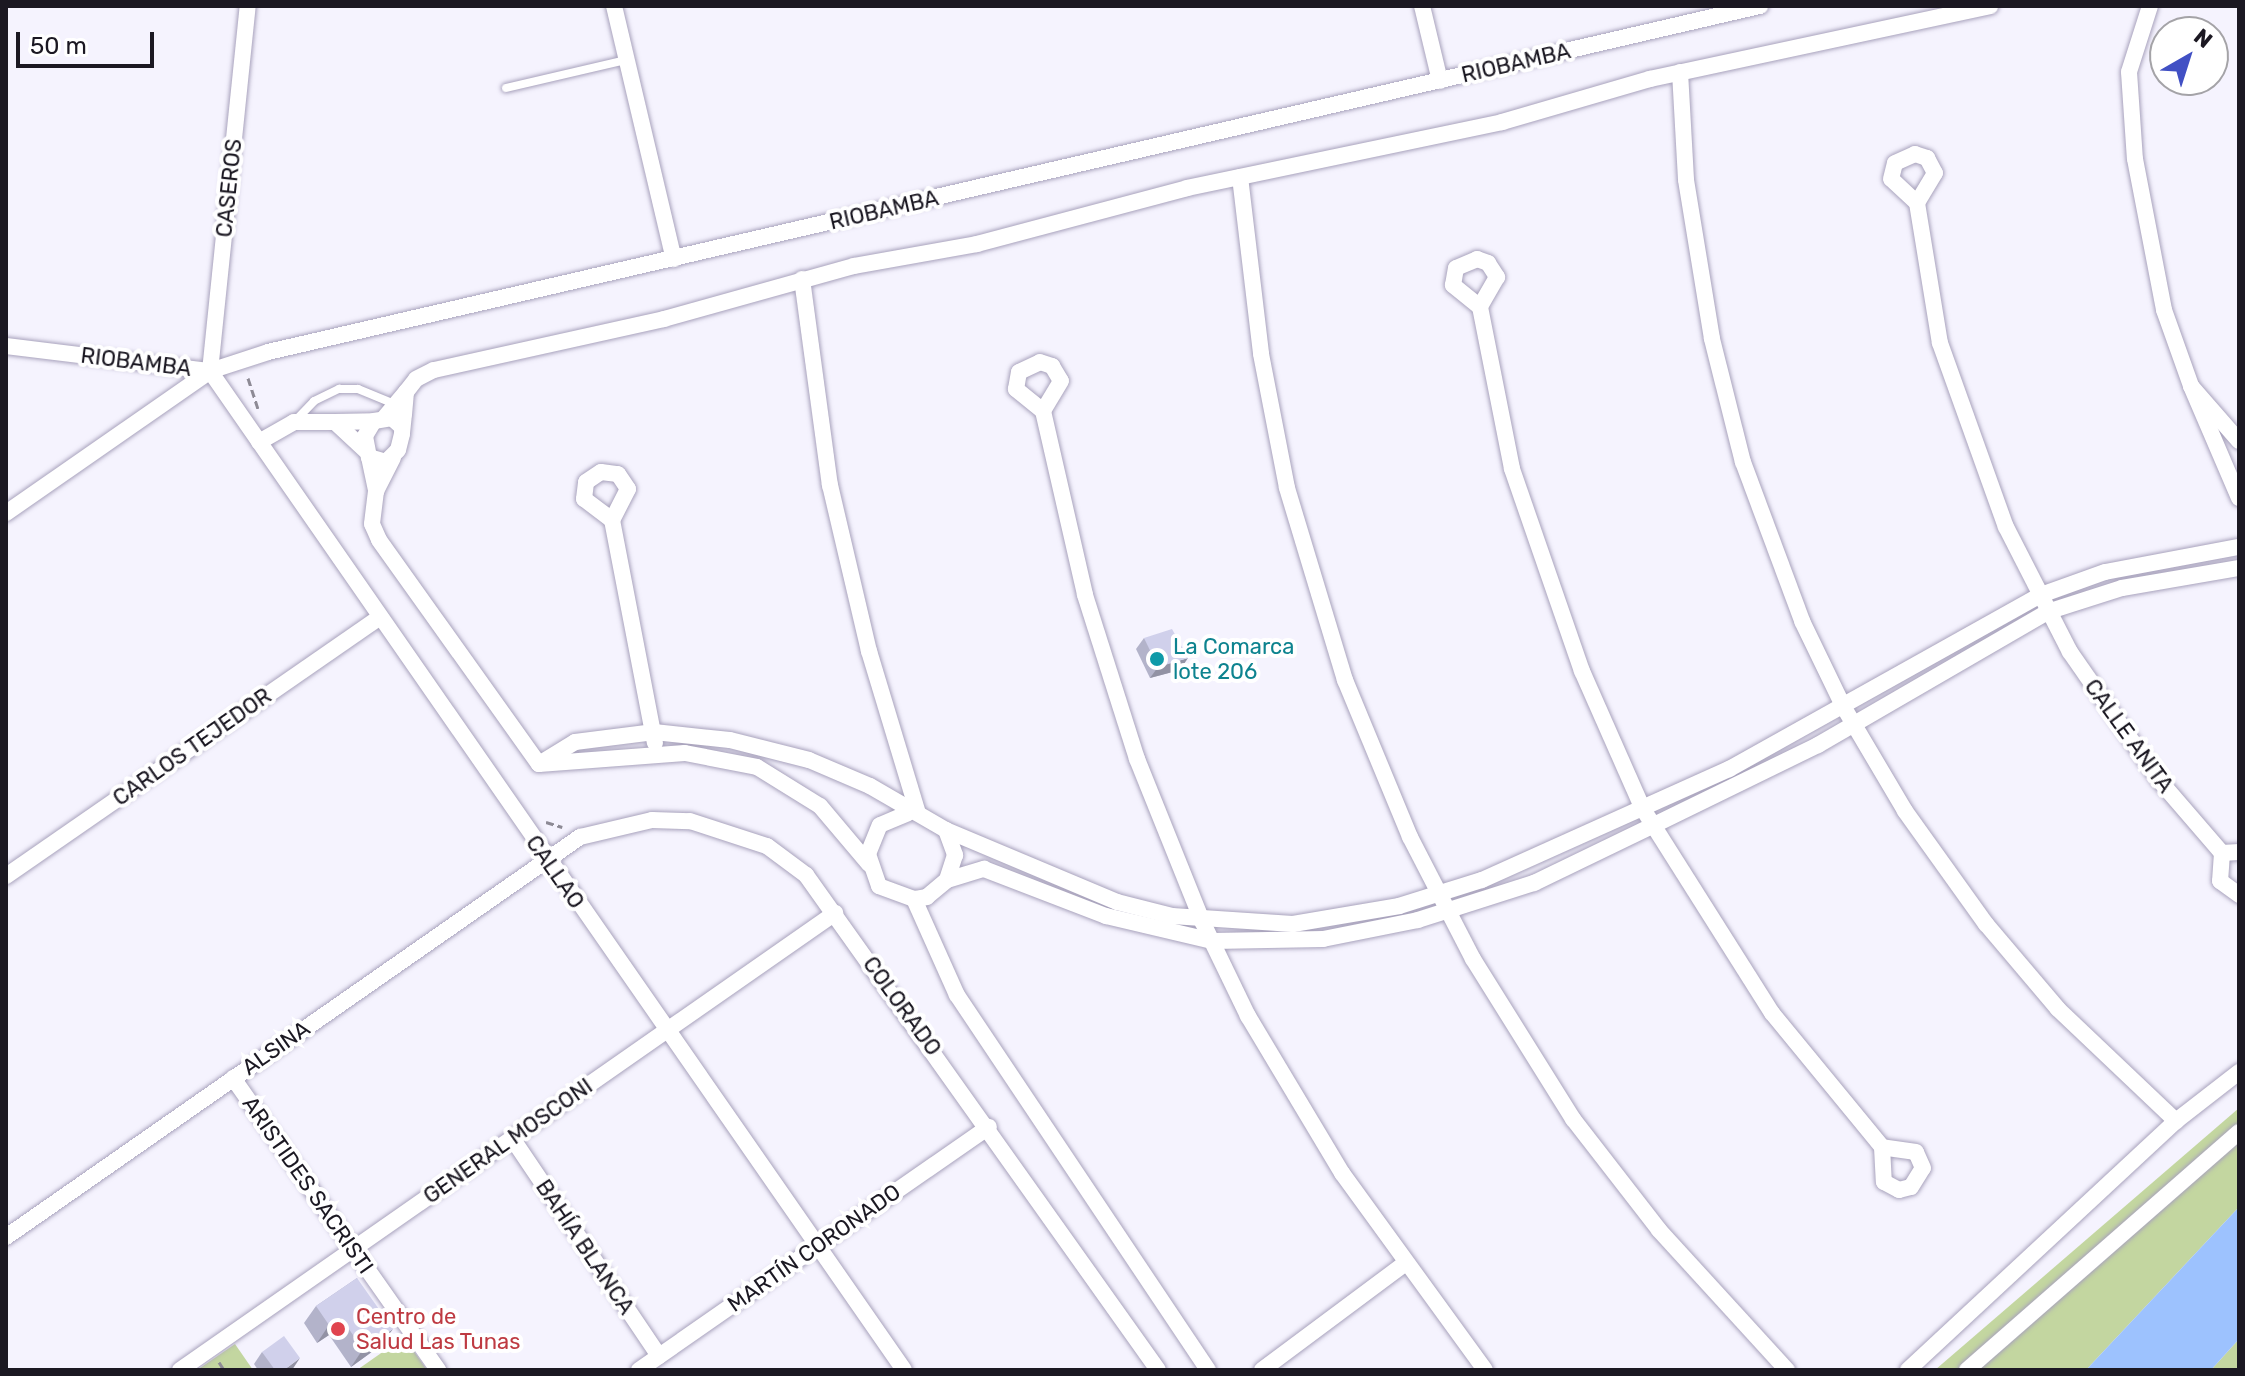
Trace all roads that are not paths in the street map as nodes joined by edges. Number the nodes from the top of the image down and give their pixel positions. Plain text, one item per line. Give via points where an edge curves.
1 (248, 6) edge
2 (614, 6) edge
3 (1422, 6) edge
4 (1760, 6) edge
5 (1990, 6) edge
6 (2150, 6) edge
7 (627, 60) junction
8 (1680, 72) junction
9 (1440, 81) junction
10 (506, 88) dead end
11 (1240, 177) junction
12 (1917, 203) dead end
13 (674, 259) junction
14 (802, 279) junction
15 (1480, 307) dead end
16 (6, 346) edge
17 (210, 371) junction
18 (2191, 386) junction
19 (390, 409) junction
20 (1043, 411) dead end
21 (294, 422) junction
22 (335, 422) junction
23 (402, 427) junction
24 (2239, 441) edge
25 (259, 442) junction
26 (367, 454) junction
27 (393, 458) junction
28 (376, 491) junction
29 (2239, 498) edge
30 (6, 513) edge
31 (612, 520) dead end
32 (2239, 547) edge
33 (2239, 568) edge
34 (2038, 596) junction
35 (2047, 612) junction
36 (378, 618) junction
37 (1843, 706) junction
38 (1852, 723) junction
39 (654, 732) junction
40 (657, 753) junction
41 (539, 764) junction
42 (1643, 809) junction
43 (913, 813) junction
44 (1652, 826) junction
45 (946, 830) junction
46 (2230, 852) edge
47 (545, 859) junction
48 (869, 864) junction
49 (6, 876) edge
50 (947, 880) junction
51 (1440, 894) junction
52 (2239, 895) edge
53 (914, 899) junction
54 (1449, 912) junction
55 (835, 913) junction
56 (1202, 921) junction
57 (1213, 941) junction
58 (666, 1031) junction
59 (2239, 1072) edge
60 (233, 1078) junction
61 (2176, 1121) junction
62 (989, 1127) junction
63 (2239, 1132) edge
64 (512, 1138) junction
65 (1882, 1147) dead end
66 (6, 1237) edge
67 (817, 1246) junction
68 (353, 1249) junction
69 (1404, 1264) junction
70 (659, 1356) junction
71 (180, 1370) edge
72 (438, 1370) edge
73 (639, 1370) edge
74 (904, 1370) edge
75 (1158, 1370) edge
76 (1208, 1370) edge
77 (1262, 1370) edge
78 (1485, 1370) edge
79 (1787, 1370) edge
80 (1908, 1370) edge
81 (1967, 1370) edge

1 - 17 street, CASEROS
2 - 7 street
3 - 9 street
4 - 9 street, RIOBAMBA
5 - 8 street
6 - 18 street via 2129,72 2135,159 2161,298
7 - 10 lane
7 - 13 street
8 - 11 street via 1442,136
8 - 37 street via 1698,267 1726,405 1780,567
9 - 13 street, RIOBAMBA
11 - 14 street via 977,244
11 - 51 street via 1261,354 1306,561 1371,746
12 - 34 street, CALLE ANITA via 1927,283 1960,410
13 - 17 street, RIOBAMBA via 268,352
14 - 19 street via 664,319 434,370 416,379
14 - 43 street via 830,485
15 - 42 street via 1512,469 1535,542 1582,671
16 - 17 street, RIOBAMBA
17 - 25 street, CALLAO
17 - 30 street
18 - 24 street
18 - 29 street
19 - 21 lane via 358,389 339,389 314,401
19 - 22 street
19 - 23 street
19 - 23 street
19 - 26 street via 365,436
20 - 56 street via 1070,539 1109,677
21 - 22 street
21 - 25 street
22 - 26 street
23 - 27 street
25 - 36 street, CALLAO
26 - 27 street via 386,462
26 - 28 street
27 - 28 street
28 - 41 street via 372,524 379,540
31 - 39 street
32 - 34 street via 2105,572
33 - 35 street via 2122,588
34 - 35 street, CALLE ANITA
34 - 37 street
35 - 38 street
35 - 46 street, CALLE ANITA via 2131,743
36 - 47 street, CALLAO
36 - 49 street, CARLOS TEJEDOR
37 - 38 street
37 - 42 street
38 - 44 street
38 - 61 street via 1905,811 1986,924 2058,1009
39 - 40 street
39 - 41 street via 575,742
39 - 43 street via 777,750 870,786
40 - 41 street
40 - 48 street via 719,757 785,781 820,806
42 - 44 street
42 - 51 street
43 - 45 street
43 - 48 street via 889,818 874,833
44 - 54 street via 1534,883
44 - 65 street via 1772,1013
45 - 50 street via 955,855
45 - 56 street via 1117,902
46 - 52 street, CALLE ANITA via 2220,881
47 - 55 street, COLORADO via 580,837 609,828 652,820 690,821 734,831 785,857
47 - 58 street, CALLAO
47 - 60 street, ALSINA
48 - 53 street via 889,893
50 - 53 street via 927,897
50 - 57 street via 984,869 1106,916
51 - 54 street
51 - 56 street via 1333,920
53 - 76 street via 931,943 974,1022
54 - 57 street via 1323,939
54 - 79 street via 1573,1119 1659,1230
55 - 58 street, GENERAL MOSCONI
55 - 62 street, COLORADO
56 - 57 street
57 - 69 street via 1293,1093
58 - 64 street, GENERAL MOSCONI
58 - 67 street, CALLAO
59 - 61 street
60 - 66 street, ALSINA
60 - 68 street, ARISTIDES SACRISTI
61 - 80 street
62 - 67 street, MARTÍN CORONADO
62 - 75 street, COLORADO
63 - 81 street
64 - 68 street, GENERAL MOSCONI
64 - 70 street, BAHÍA BLANCA
67 - 70 street, MARTÍN CORONADO
67 - 74 street, CALLAO
68 - 71 street, GENERAL MOSCONI
68 - 72 street, ARISTIDES SACRISTI
69 - 77 street
69 - 78 street
70 - 73 street, MARTÍN CORONADO

